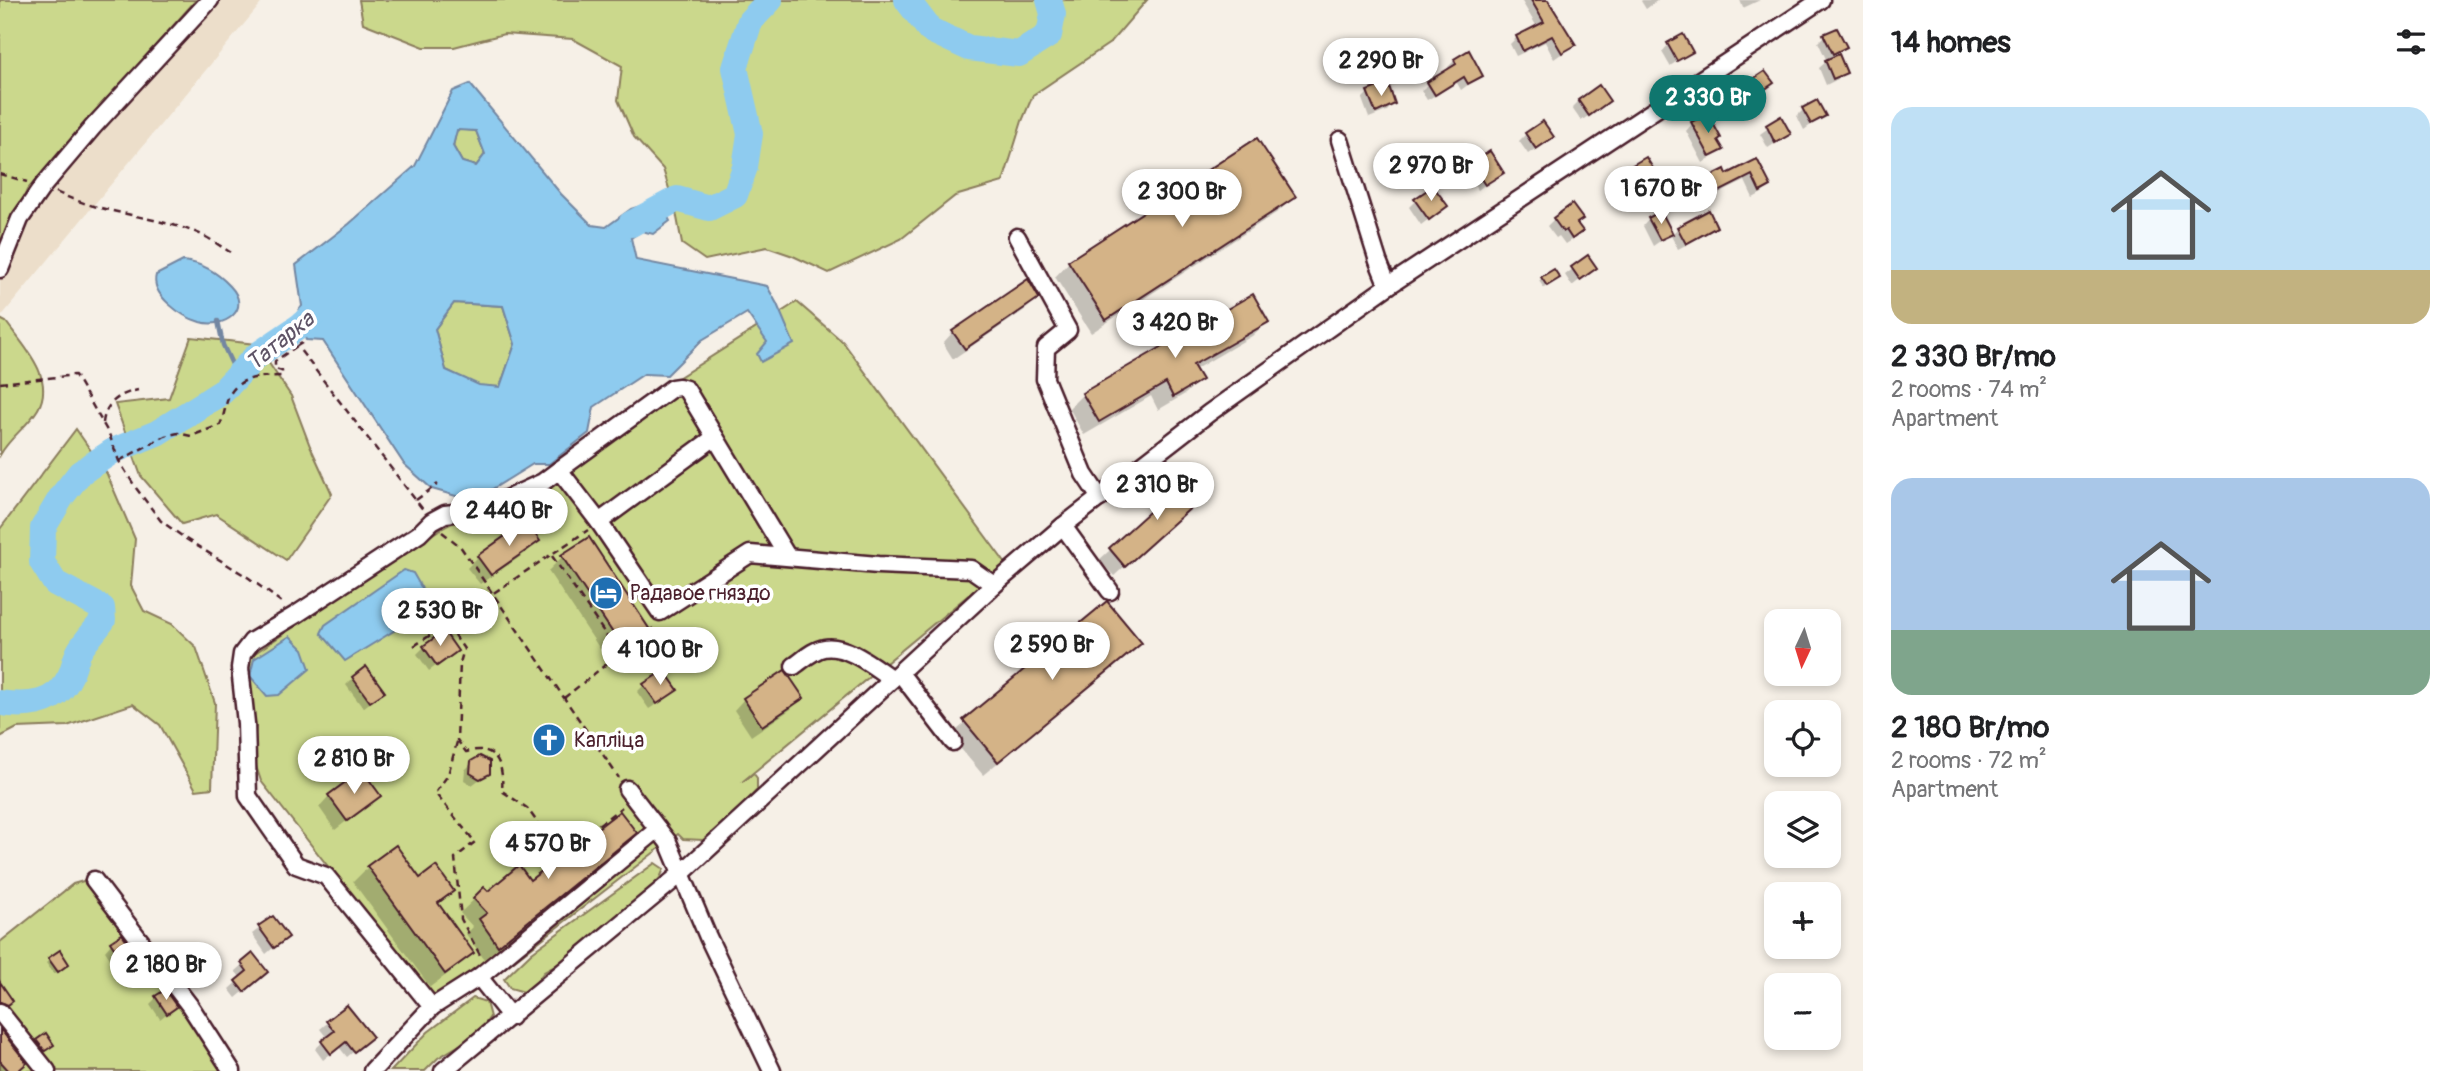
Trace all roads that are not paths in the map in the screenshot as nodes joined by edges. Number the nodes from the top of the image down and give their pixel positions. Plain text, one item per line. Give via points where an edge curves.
1 (210, 0) edge
2 (1821, 0) edge
3 (1340, 140) dead end
4 (1017, 237) dead end
5 (0, 269) edge
6 (1388, 286) junction
7 (715, 437) junction
8 (559, 470) junction
9 (1100, 498) junction
10 (599, 522) junction
11 (1063, 526) junction
12 (787, 556) junction
13 (994, 585) junction
14 (1110, 591) dead end
15 (794, 666) dead end
16 (896, 676) junction
17 (953, 742) dead end
18 (630, 794) road end
19 (658, 829) junction
20 (682, 873) junction
21 (94, 880) dead end
22 (479, 977) junction
23 (432, 1007) junction
24 (0, 1013) edge
25 (511, 1017) junction
26 (47, 1071) edge
27 (233, 1071) edge
28 (372, 1071) edge
29 (443, 1071) edge
30 (772, 1071) edge

1 - 5 street via 43,186 20,219
2 - 6 street
3 - 6 street
4 - 9 street via 1068,330 1046,348 1045,379 1084,474
6 - 9 street via 1209,413
7 - 8 street via 686,389 672,388
7 - 10 street
7 - 12 street
8 - 10 street
8 - 23 street via 544,482 482,510 445,514 252,641 242,654 248,796 296,865 326,876
9 - 11 street
10 - 12 street via 660,612 750,554
11 - 13 street
11 - 14 street
12 - 13 street via 971,569
13 - 16 street
15 - 16 street via 815,652 833,648
16 - 17 street
16 - 20 street
18 - 19 street
19 - 20 street
19 - 22 street
20 - 25 street
20 - 30 street
21 - 27 street
22 - 23 street
22 - 25 street
23 - 28 street
24 - 26 street
25 - 29 street

